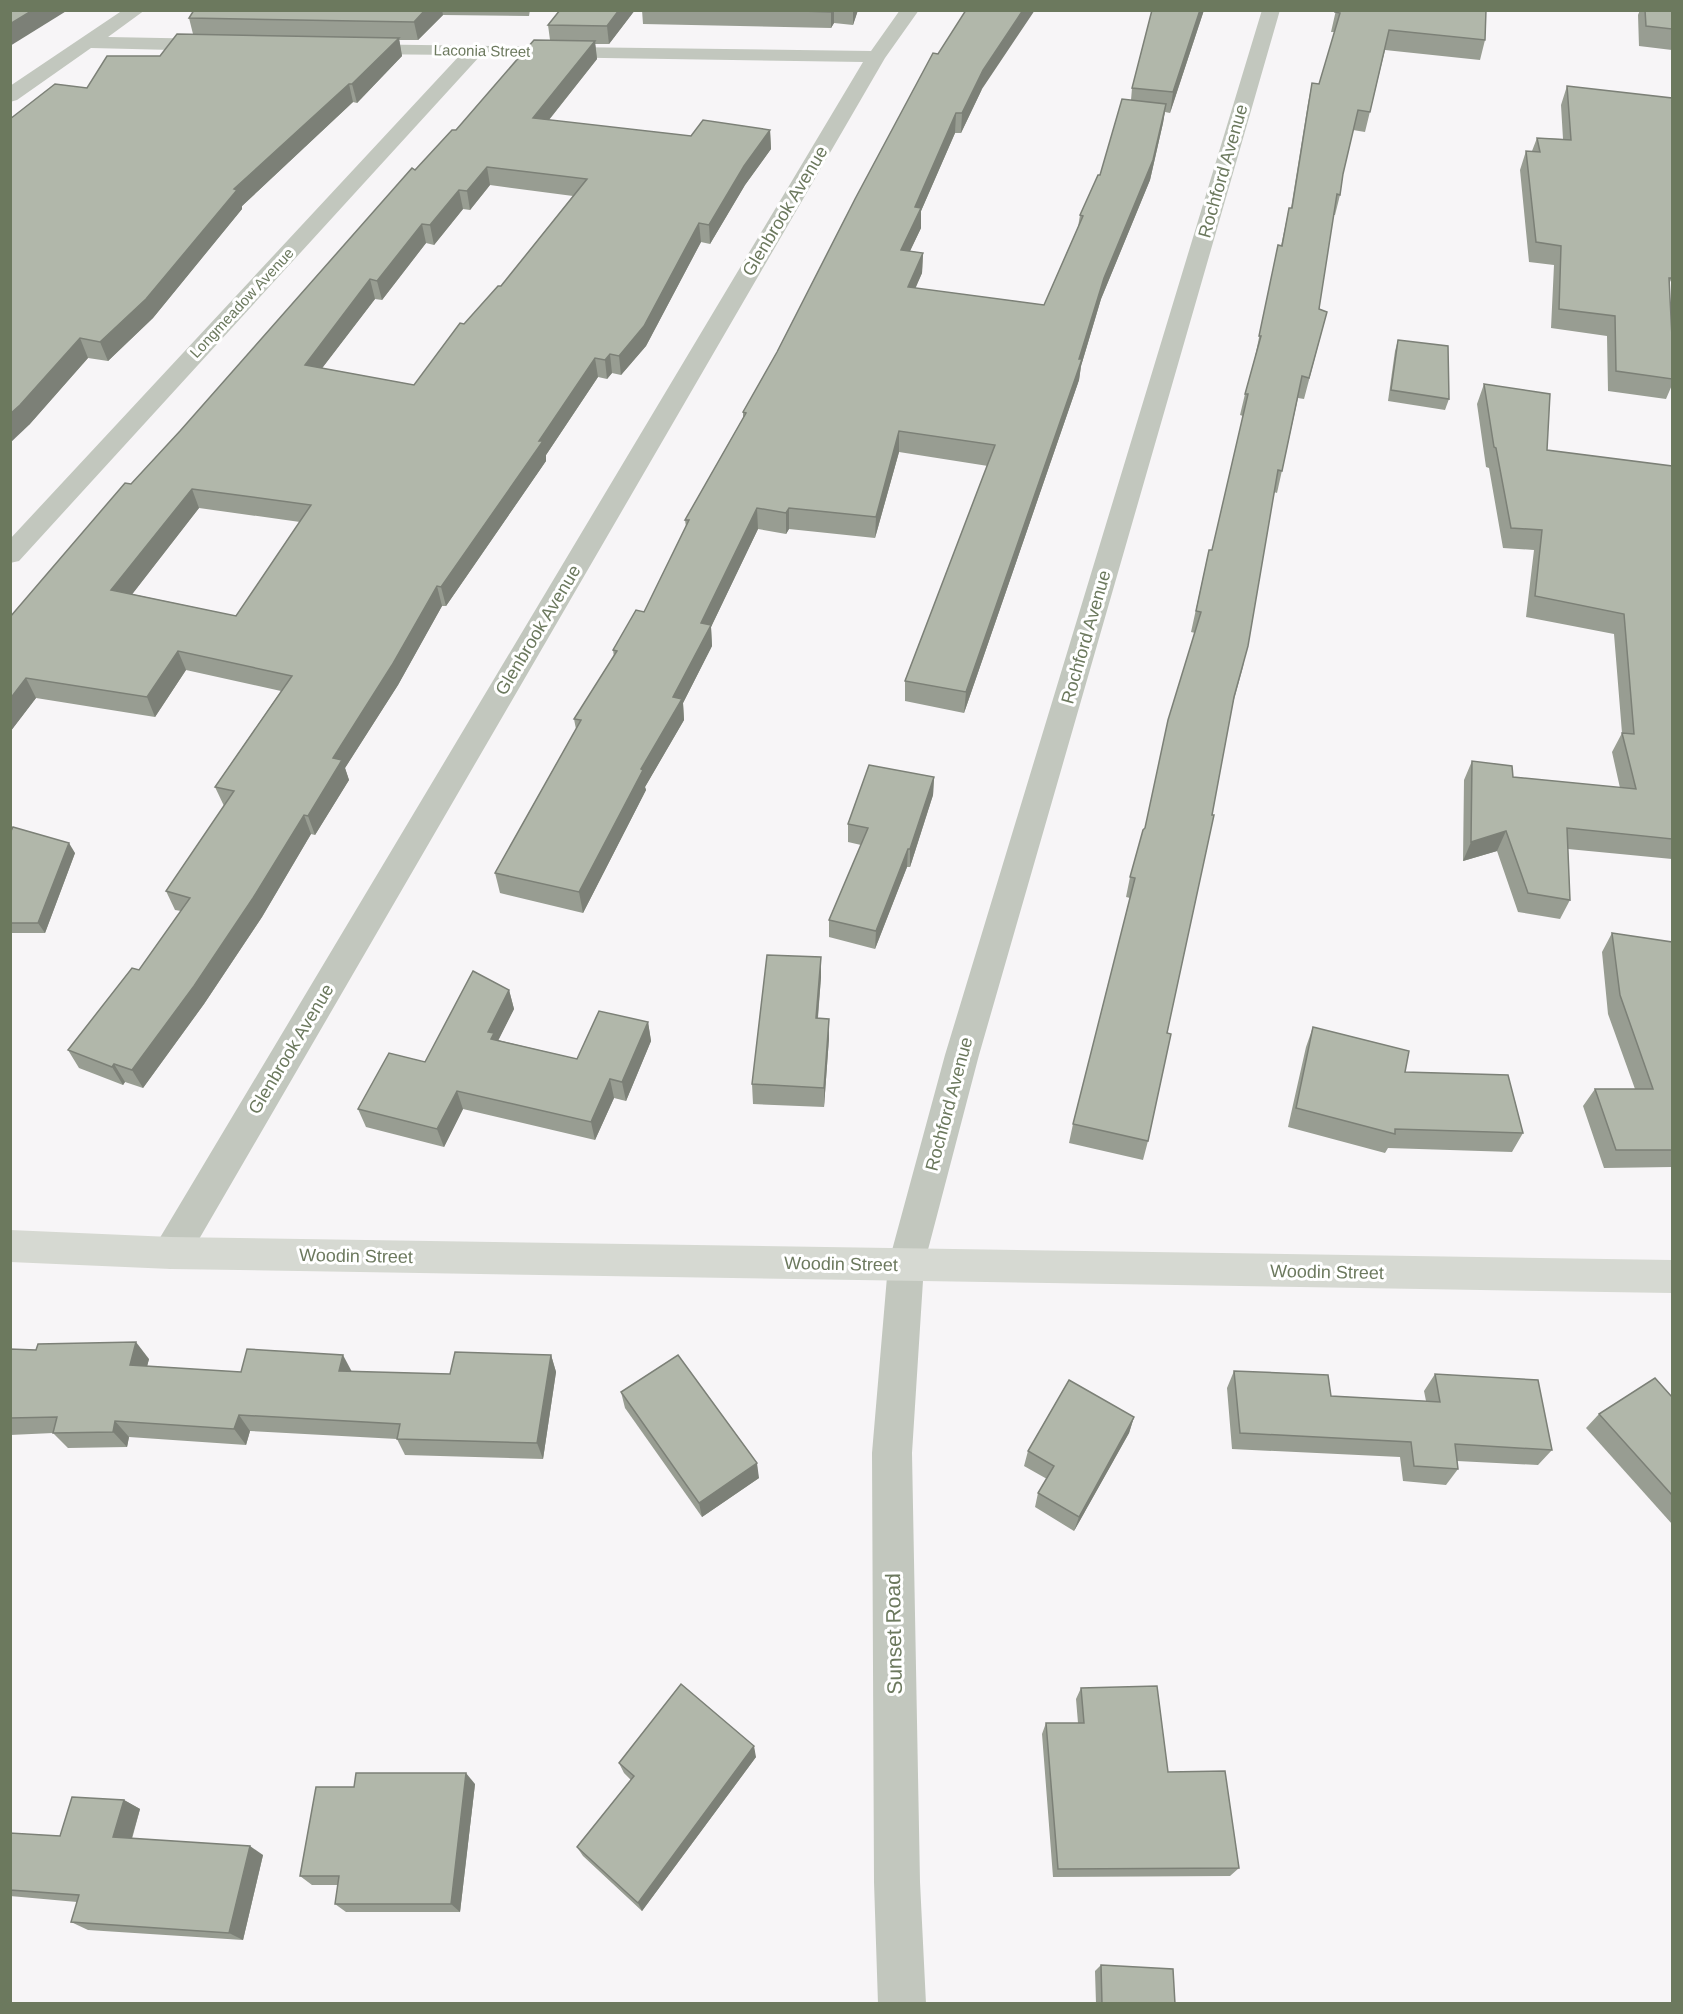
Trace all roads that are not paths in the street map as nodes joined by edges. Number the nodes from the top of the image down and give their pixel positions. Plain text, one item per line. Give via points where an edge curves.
1 (136, 10) edge
2 (910, 10) edge
3 (1271, 10) edge
4 (88, 42) junction
5 (235, 45) edge
6 (343, 48) edge
7 (474, 51) junction
8 (876, 57) junction
9 (10, 96) edge
10 (10, 555) edge
11 (10, 1246) edge
12 (171, 1253) junction
13 (906, 1265) junction
14 (1672, 1277) edge
15 (902, 2004) edge

1 - 4 street
2 - 8 street, Glenbrook Avenue
3 - 13 street, Rochford Avenue via 962,1055
4 - 5 street
4 - 9 street
6 - 7 street, Laconia Street
7 - 8 street, Laconia Street
7 - 10 street, Longmeadow Avenue
8 - 12 street, Glenbrook Avenue
11 - 12 main road, Woodin Street
12 - 13 main road, Woodin Street
13 - 14 main road, Woodin Street
13 - 15 street, Sunset Road via 892,1452

